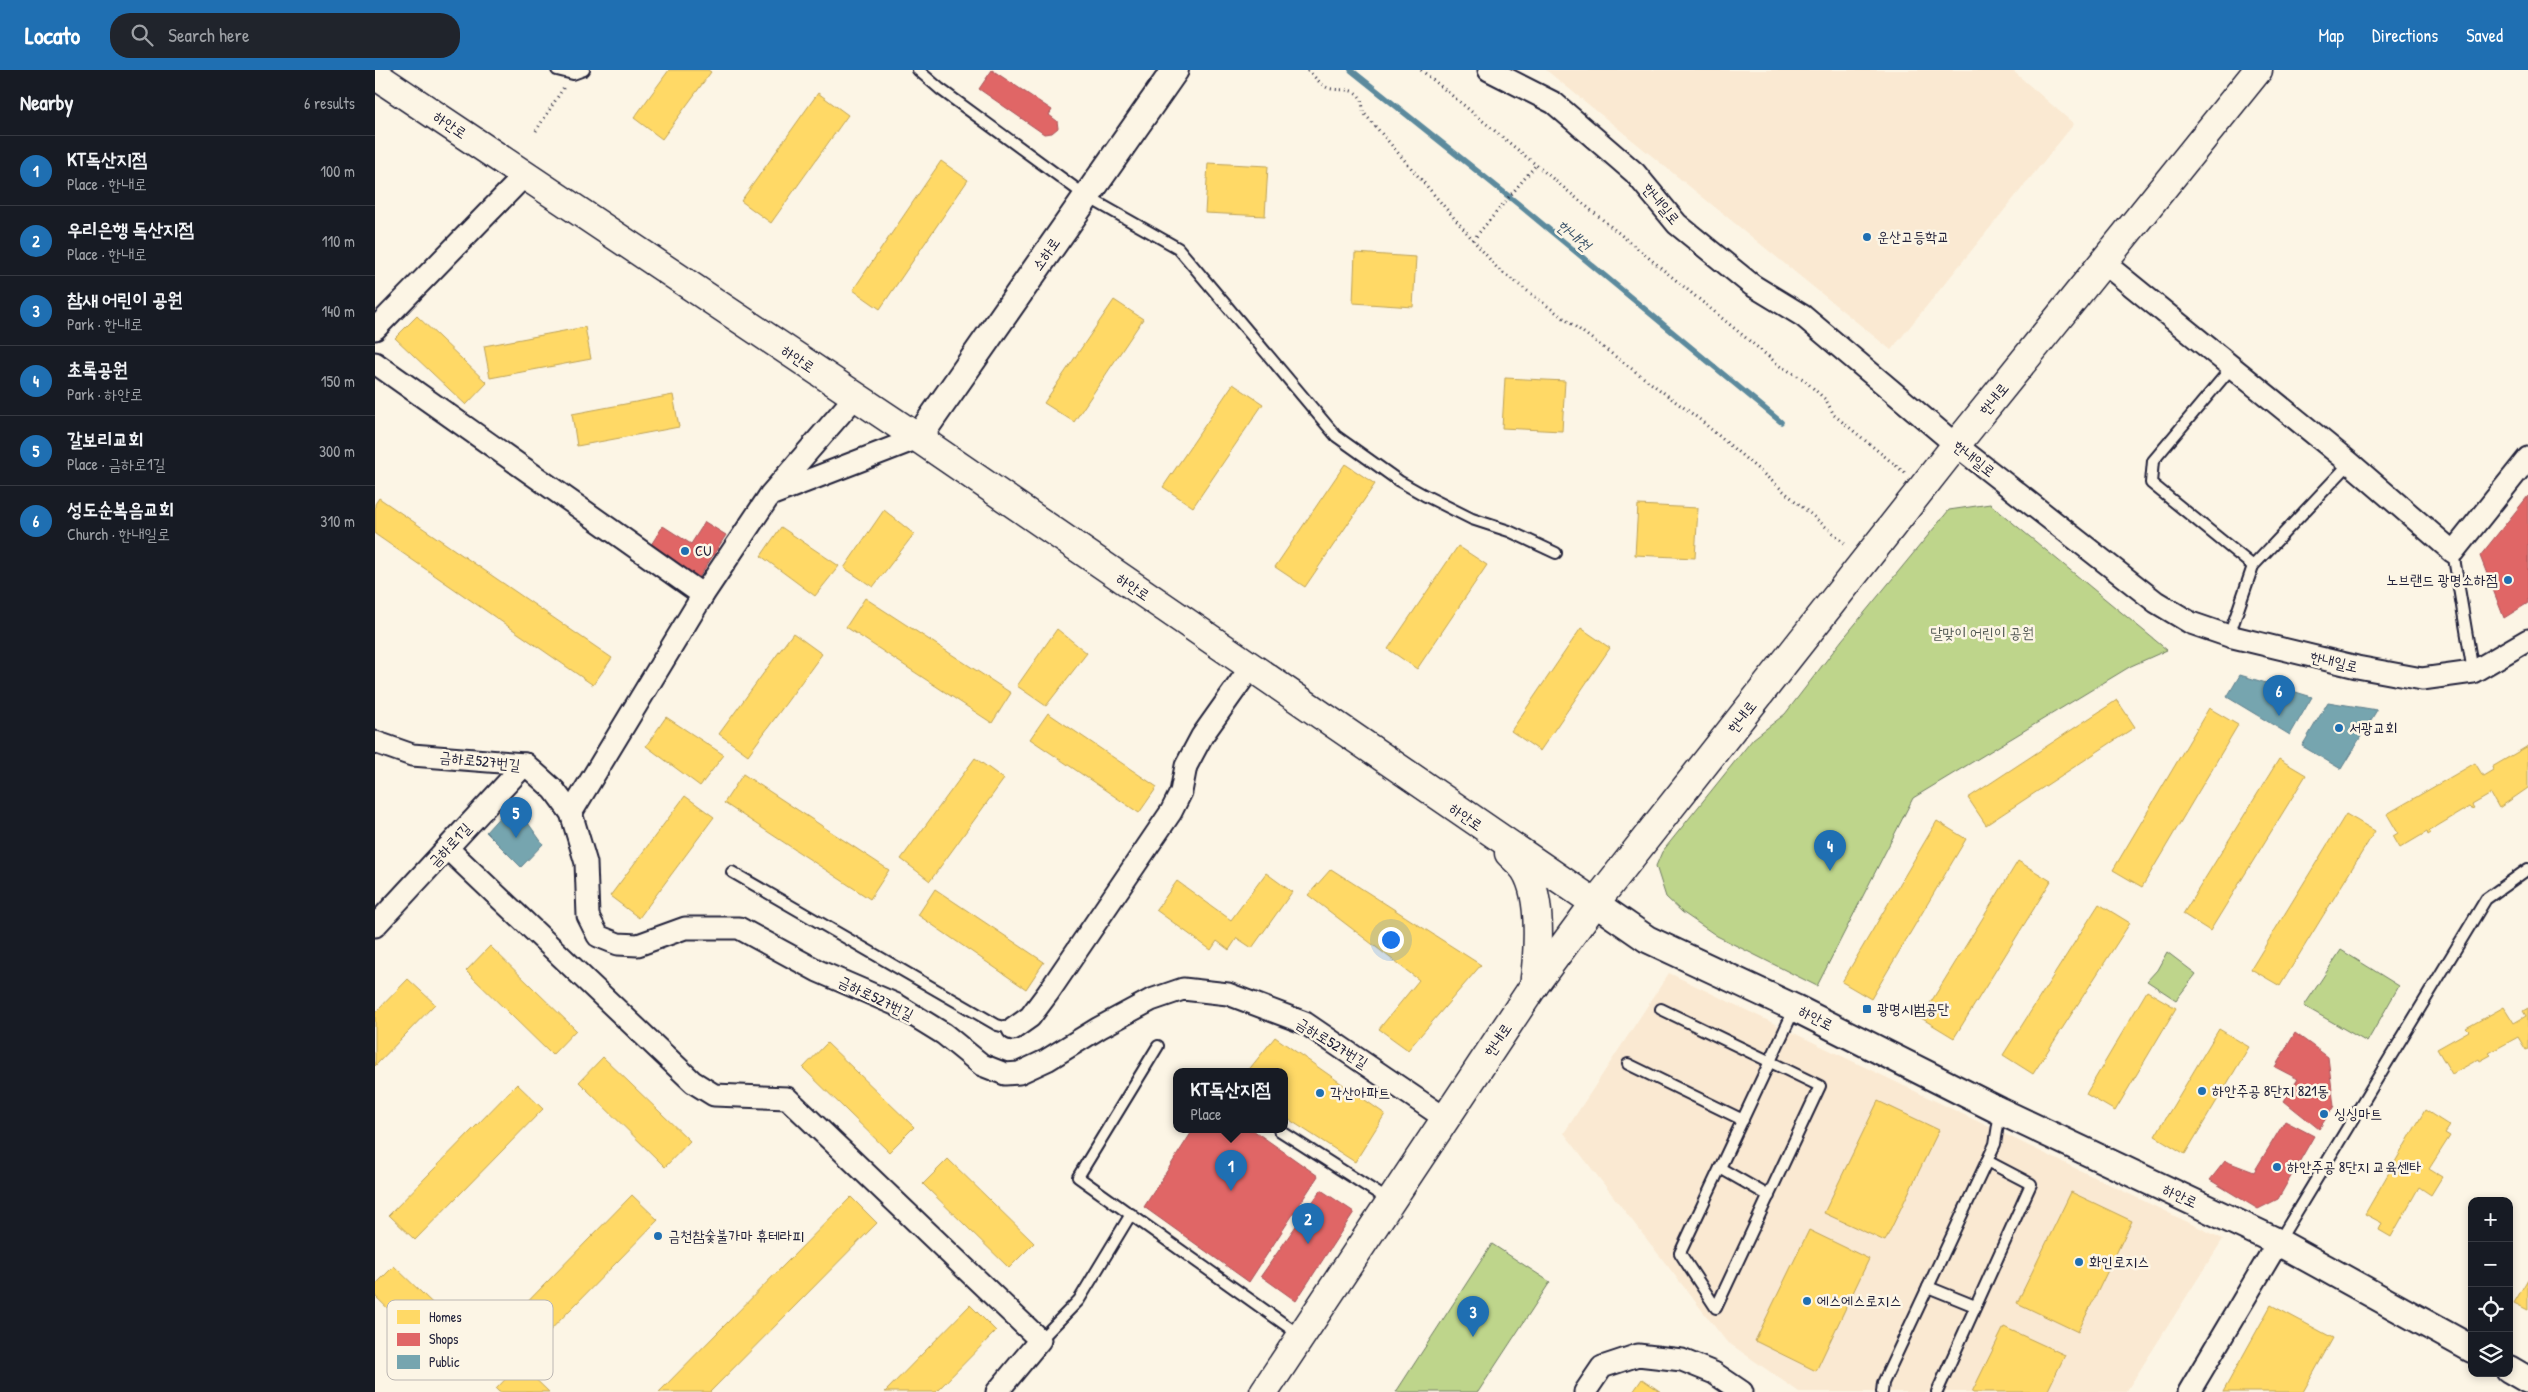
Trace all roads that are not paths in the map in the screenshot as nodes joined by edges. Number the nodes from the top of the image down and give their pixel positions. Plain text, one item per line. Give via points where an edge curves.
1 (557, 70) edge
2 (584, 70) edge
3 (917, 70) edge
4 (1175, 70) edge
5 (1489, 70) edge
6 (2258, 70) edge
7 (375, 76) edge
8 (525, 175) junction
9 (1086, 196) junction
10 (2104, 263) junction
11 (375, 329) edge
12 (375, 362) edge
13 (2232, 368) junction
14 (855, 397) junction
15 (918, 438) junction
16 (1956, 445) junction
17 (2528, 458) edge
18 (2350, 463) junction
19 (770, 495) junction
20 (1556, 552) dead end
21 (2453, 552) junction
22 (2253, 566) junction
23 (703, 595) junction
24 (2229, 636) junction
25 (2528, 640) edge
26 (1251, 667) junction
27 (2473, 672) junction
28 (375, 742) edge
29 (525, 764) junction
30 (571, 813) junction
31 (1491, 834) junction
32 (447, 848) junction
33 (2528, 869) edge
34 (732, 872) dead end
35 (1595, 904) junction
36 (378, 916) edge
37 (1533, 987) junction
38 (1795, 1008) junction
39 (1661, 1009) dead end
40 (1013, 1028) joint
41 (1158, 1046) dead end
42 (1771, 1062) junction
43 (1628, 1064) dead end
44 (2001, 1111) junction
45 (1446, 1118) junction
46 (1743, 1120) junction
47 (1284, 1133) edge
48 (1987, 1161) junction
49 (1720, 1168) junction
50 (1769, 1196) junction
51 (1391, 1202) junction
52 (1131, 1214) junction
53 (2278, 1242) junction
54 (1928, 1287) junction
55 (1975, 1306) junction
56 (1301, 1336) junction
57 (1040, 1340) junction
58 (2468, 1347) edge
59 (2513, 1371) edge
60 (2528, 1380) edge
61 (997, 1392) edge
62 (1265, 1392) edge
63 (1585, 1392) edge
64 (1742, 1392) edge
65 (1882, 1392) edge
66 (1937, 1392) edge
67 (2189, 1392) edge

1 - 2 lane via 573,74
3 - 9 lane
4 - 9 street, 소하로
5 - 16 street, 한내일로 via 1553,103 1635,173 1677,224 1752,285 1803,316
6 - 10 main road, 한내로
7 - 8 main road, 하안로
8 - 11 street
8 - 14 main road, 하안로
9 - 15 street, 소하로
9 - 20 lane via 1177,248 1336,436 1415,490 1472,518
10 - 13 street
10 - 16 main road, 한내로
12 - 23 street
13 - 18 street
13 - 22 lane via 2153,461 2151,483
14 - 15 main road, 하안로
14 - 19 street
15 - 19 street
15 - 26 main road, 하안로
16 - 24 street, 한내일로 via 2156,602 2191,623
16 - 35 main road, 한내로
17 - 21 street
18 - 21 street
18 - 22 lane
19 - 23 street
21 - 27 lane
22 - 24 lane
23 - 30 street
24 - 27 street, 한내일로 via 2422,679
25 - 27 street, 한내일로
26 - 31 main road, 하안로
26 - 40 street via 1202,736 1186,766 1181,792 1171,812 1048,993 1030,1017
28 - 29 street, 금하로527번길 via 411,755
29 - 30 street, 금하로527번길 via 554,790
29 - 32 street, 금하로1길
30 - 45 street, 금하로527번길 via 586,862 588,916 598,936 619,944 638,945 685,928 739,928 818,970 897,1005 944,1034 982,1064 1005,1074 1019,1073 1047,1060 1151,1000 1183,989 1228,994 1305,1022
31 - 35 main road, 하안로
31 - 37 main road via 1525,870 1532,890 1538,944
32 - 36 street, 금하로1길
32 - 57 street via 693,1082 714,1095 787,1098
33 - 53 lane via 2486,899
34 - 40 lane via 997,1025
35 - 37 main road, 한내로
35 - 38 street, 하안로 via 1647,939
37 - 45 main road, 한내로
38 - 42 lane
38 - 44 street, 하안로
39 - 42 lane
41 - 52 lane via 1079,1177
42 - 46 lane
42 - 50 lane via 1820,1086
43 - 46 lane
44 - 48 lane via 1995,1144
44 - 53 street, 하안로
45 - 51 main road, 한내로
46 - 49 lane
47 - 51 lane
48 - 54 lane
48 - 55 lane via 2031,1184
49 - 50 lane
49 - 50 lane via 1680,1253 1716,1308
51 - 56 main road, 한내로
52 - 56 lane
52 - 57 lane via 1079,1300
53 - 58 street, 하안로
53 - 67 street
54 - 55 lane
54 - 65 lane via 1883,1383
55 - 66 lane
56 - 62 main road, 한내로
57 - 61 street
59 - 60 street
63 - 64 street via 1602,1367 1638,1355 1682,1360 1715,1373

